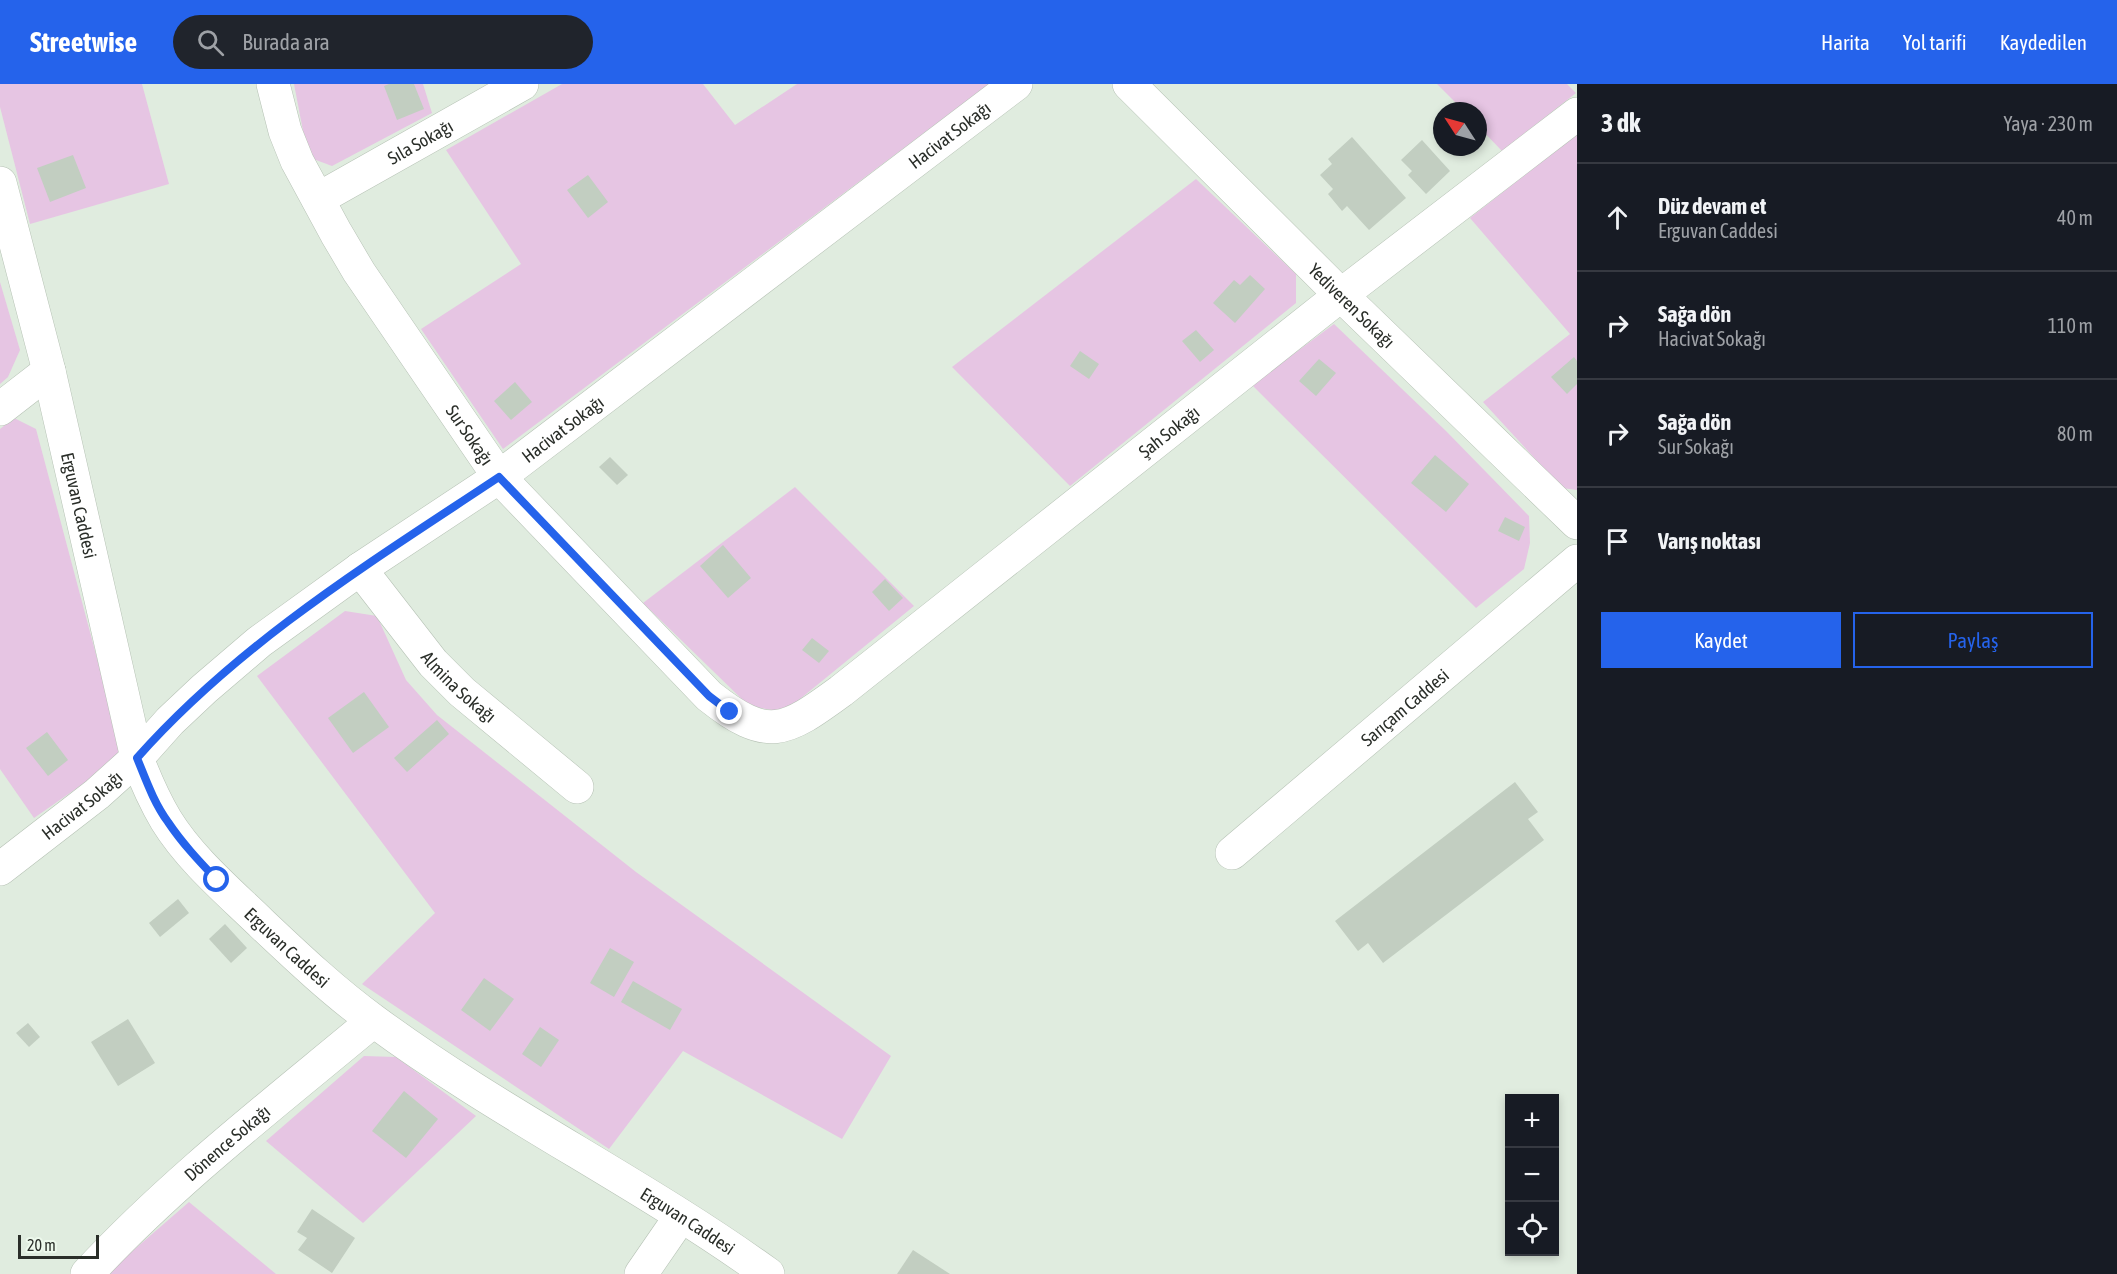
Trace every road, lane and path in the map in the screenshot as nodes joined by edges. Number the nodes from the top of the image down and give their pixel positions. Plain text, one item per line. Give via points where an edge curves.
1 (273, 84) edge
2 (522, 84) edge
3 (1016, 84) edge
4 (1129, 84) edge
5 (1577, 114) edge
6 (0, 183) edge
7 (318, 199) junction
8 (1341, 295) junction
9 (48, 371) junction
10 (0, 409) edge
11 (499, 477) junction
12 (1577, 523) edge
13 (1577, 561) edge
14 (360, 569) junction
15 (751, 723) joint
16 (137, 758) junction
17 (577, 787) dead end
18 (1232, 853) dead end
19 (0, 868) edge
20 (374, 1021) junction
21 (681, 1216) junction
22 (87, 1274) edge
23 (641, 1274) edge
24 (768, 1274) edge

1 - 7 street, Sur Sokağı via 285,131
2 - 7 street, Sıla Sokağı
3 - 11 street, Hacivat Sokağı
4 - 8 street, Yediveren Sokağı
5 - 8 street, Şah Sokağı
6 - 9 street, Erguvan Caddesi
7 - 11 street, Sur Sokağı via 359,272
8 - 12 street, Yediveren Sokağı
8 - 15 street, Şah Sokağı via 832,698 790,724 770,728
9 - 10 street
9 - 16 street, Erguvan Caddesi
11 - 14 street, Hacivat Sokağı
11 - 15 street, Sur Sokağı via 709,696
13 - 18 street, Sarıçam Caddesi
14 - 16 street, Hacivat Sokağı via 259,642 204,688
14 - 17 street, Almina Sokağı via 433,663 462,692
16 - 19 street, Hacivat Sokağı via 98,794
16 - 20 street, Erguvan Caddesi via 166,820 185,846 301,961
20 - 21 street, Erguvan Caddesi
20 - 22 street, Dönence Sokağı via 179,1185
21 - 23 street
21 - 24 street, Erguvan Caddesi

